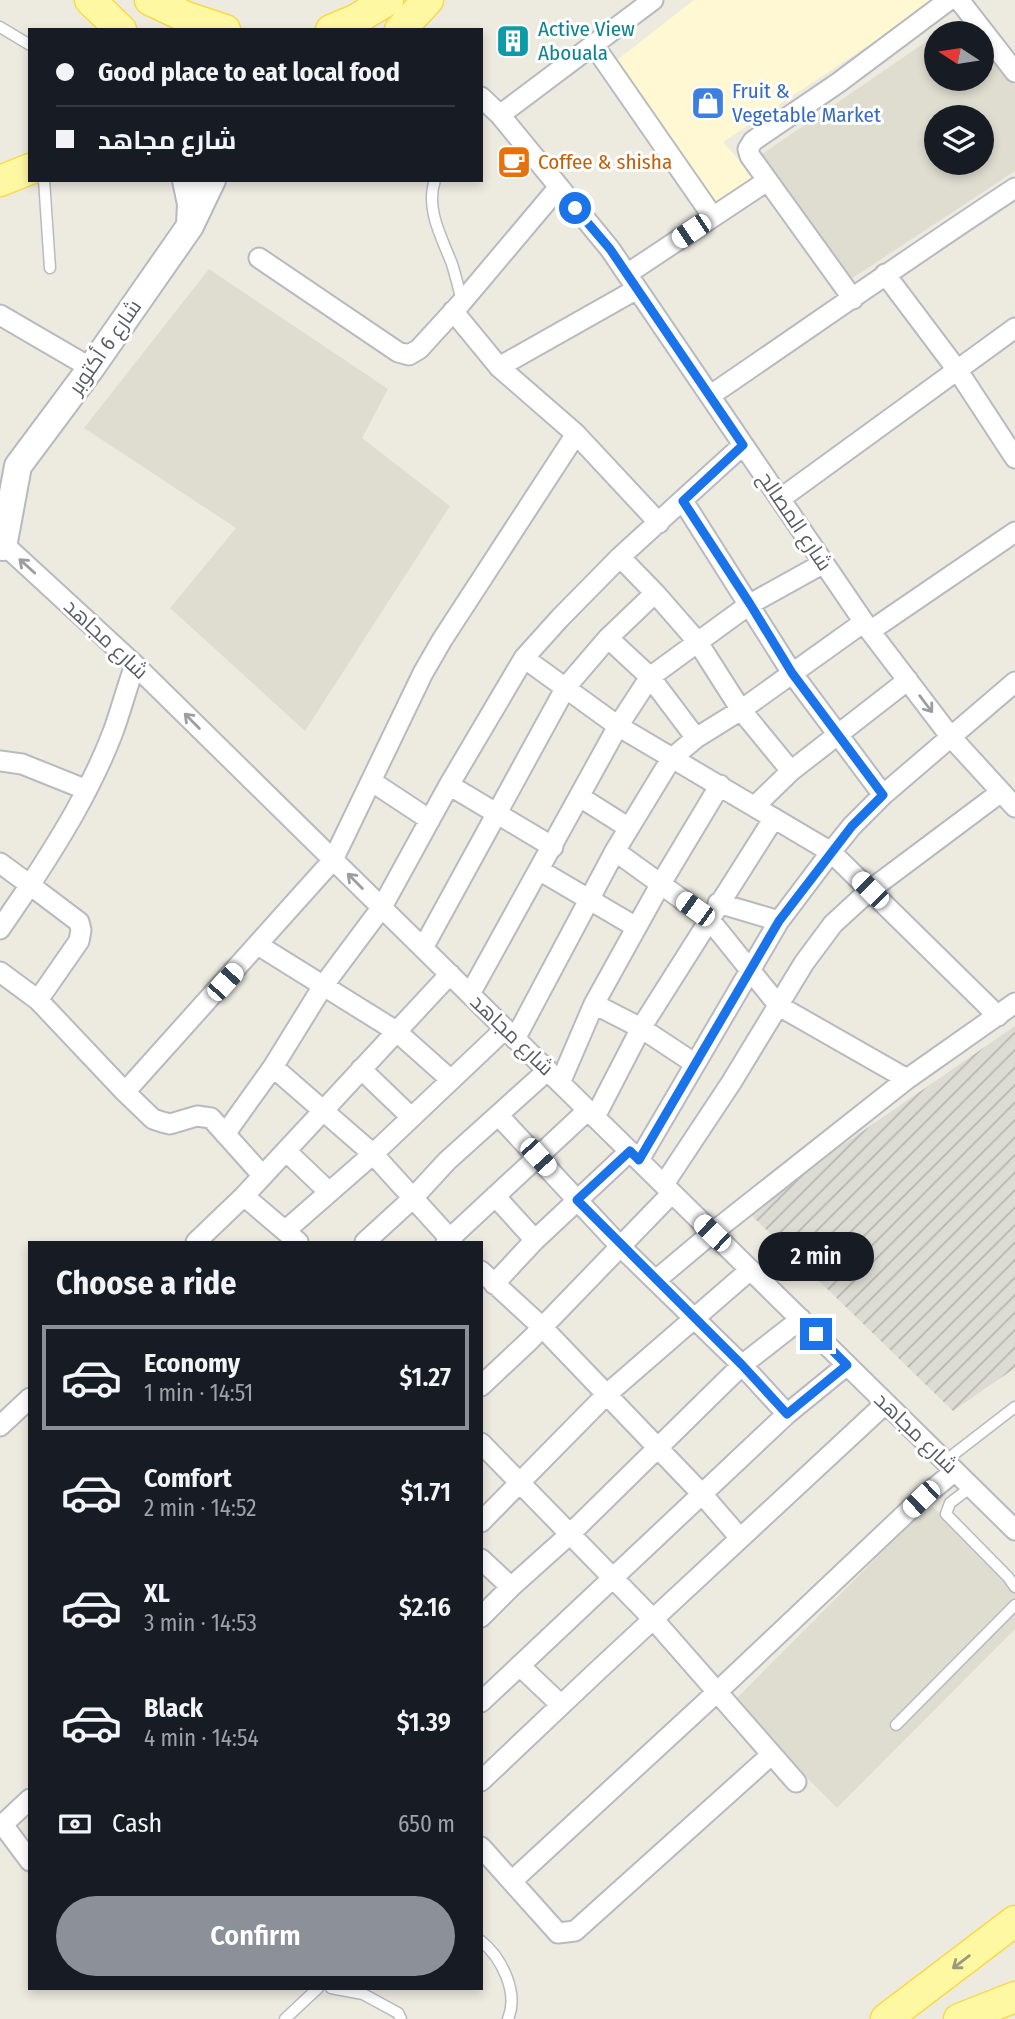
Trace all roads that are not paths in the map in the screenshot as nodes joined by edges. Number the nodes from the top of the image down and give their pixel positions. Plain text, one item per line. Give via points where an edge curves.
1 (90, 0) edge
2 (388, 0) edge
3 (428, 0) edge
4 (653, 0) edge
5 (949, 0) edge
6 (959, 0) edge
7 (155, 1) edge
8 (0, 27) edge
9 (119, 28) edge
10 (219, 28) edge
11 (336, 28) edge
12 (402, 28) edge
13 (28, 44) edge
14 (593, 44) junction
15 (1015, 72) edge
16 (483, 100) edge
17 (500, 114) junction
18 (28, 170) edge
19 (28, 180) edge
20 (767, 181) junction
21 (0, 182) edge
22 (44, 182) edge
23 (186, 182) edge
24 (211, 182) edge
25 (434, 182) edge
26 (558, 188) junction
27 (1015, 188) edge
28 (713, 217) junction
29 (190, 226) junction
30 (259, 258) dead end
31 (50, 268) dead end
32 (885, 274) junction
33 (632, 282) junction
34 (853, 299) junction
35 (458, 307) junction
36 (0, 315) edge
37 (1015, 328) edge
38 (499, 367) junction
39 (91, 368) junction
40 (958, 371) junction
41 (711, 394) junction
42 (1007, 429) edge
43 (576, 434) junction
44 (743, 445) junction
45 (1015, 458) edge
46 (9, 469) edge
47 (780, 499) junction
48 (683, 501) junction
49 (659, 523) junction
50 (1015, 532) edge
51 (1, 547) edge
52 (620, 557) junction
53 (824, 563) junction
54 (655, 593) junction
55 (750, 604) junction
56 (867, 626) junction
57 (608, 638) junction
58 (697, 641) junction
59 (524, 658) junction
60 (135, 665) junction
61 (792, 673) junction
62 (650, 677) junction
63 (908, 680) junction
64 (1015, 682) edge
65 (566, 687) junction
66 (741, 710) junction
67 (618, 726) junction
68 (837, 734) junction
69 (950, 736) junction
70 (696, 738) junction
71 (671, 759) junction
72 (0, 761) edge
73 (791, 771) junction
74 (371, 780) junction
75 (449, 785) junction
76 (720, 785) junction
77 (87, 790) junction
78 (1001, 792) junction
79 (883, 795) junction
80 (580, 797) junction
81 (756, 805) junction
82 (1015, 807) edge
83 (498, 815) junction
84 (774, 818) junction
85 (430, 820) junction
86 (629, 828) junction
87 (552, 847) junction
88 (615, 851) junction
89 (831, 852) junction
90 (333, 860) junction
91 (0, 863) edge
92 (539, 870) junction
93 (30, 885) junction
94 (660, 885) junction
95 (870, 890) junction
96 (590, 899) junction
97 (382, 907) junction
98 (713, 911) junction
99 (779, 921) junction
100 (636, 927) junction
101 (0, 929) edge
102 (258, 945) junction
103 (423, 948) junction
104 (0, 972) edge
105 (750, 972) junction
106 (450, 974) junction
107 (323, 986) junction
108 (470, 994) junction
109 (38, 1000) junction
110 (1015, 1003) edge
111 (594, 1004) junction
112 (779, 1006) junction
113 (998, 1016) junction
114 (641, 1028) junction
115 (396, 1031) junction
116 (510, 1034) junction
117 (694, 1063) junction
118 (273, 1067) junction
119 (361, 1069) junction
120 (554, 1077) junction
121 (907, 1079) junction
122 (451, 1080) junction
123 (125, 1092) junction
124 (323, 1110) junction
125 (591, 1114) junction
126 (498, 1115) junction
127 (411, 1117) junction
128 (225, 1134) junction
129 (286, 1151) junction
130 (373, 1154) junction
131 (634, 1156) junction
132 (538, 1157) junction
133 (263, 1176) junction
134 (668, 1188) junction
135 (329, 1192) junction
136 (244, 1196) junction
137 (495, 1196) junction
138 (412, 1199) junction
139 (577, 1200) junction
140 (712, 1233) junction
141 (292, 1237) edge
142 (535, 1240) junction
143 (198, 1241) edge
144 (366, 1241) edge
145 (448, 1241) edge
146 (450, 1241) edge
147 (619, 1245) junction
148 (750, 1270) junction
149 (488, 1278) edge
150 (656, 1280) junction
151 (696, 1319) junction
152 (800, 1319) junction
153 (542, 1327) junction
154 (742, 1365) junction
155 (847, 1365) junction
156 (483, 1384) edge
157 (606, 1395) junction
158 (28, 1400) edge
159 (886, 1403) junction
160 (1015, 1406) edge
161 (787, 1414) junction
162 (0, 1426) edge
163 (483, 1445) edge
164 (657, 1448) junction
165 (950, 1466) junction
166 (520, 1482) junction
167 (971, 1487) junction
168 (702, 1494) junction
169 (483, 1520) edge
170 (1015, 1530) edge
171 (569, 1535) junction
172 (740, 1538) junction
173 (483, 1561) edge
174 (611, 1578) junction
175 (511, 1587) junction
176 (1015, 1587) edge
177 (1015, 1605) edge
178 (483, 1615) edge
179 (654, 1620) junction
180 (520, 1666) junction
181 (716, 1693) junction
182 (483, 1700) edge
183 (561, 1705) junction
184 (896, 1724) dead end
185 (771, 1755) junction
186 (483, 1779) edge
187 (796, 1782) dead end
188 (28, 1801) edge
189 (1, 1826) edge
190 (483, 1849) edge
191 (28, 1859) edge
192 (512, 1881) junction
193 (1013, 1924) edge
194 (483, 1942) edge
195 (316, 1990) edge
196 (342, 1990) edge
197 (1015, 1997) edge
198 (285, 2019) edge
199 (401, 2019) edge
200 (509, 2019) edge
201 (886, 2019) edge
202 (959, 2019) edge

1 - 9 main road
2 - 11 main road
3 - 12 main road
4 - 14 street
5 - 20 street via 750,144 750,156
6 - 15 street
7 - 10 main road
8 - 13 lane
14 - 17 street
14 - 28 street
16 - 17 street, شارع المصالح
17 - 26 street, شارع المصالح
18 - 21 main road
19 - 21 main road
20 - 28 street
20 - 34 street
22 - 31 lane
23 - 29 street
24 - 29 street, شارع 6 أكتوبر
25 - 35 lane via 430,193 436,226 453,267
26 - 33 street, شارع المصالح
26 - 35 street
27 - 32 street
28 - 33 street
29 - 39 street, شارع 6 أكتوبر
30 - 35 street via 409,355
32 - 34 street
32 - 40 street
33 - 38 street
33 - 41 street, شارع المصالح
34 - 41 street
35 - 38 street
36 - 39 street
37 - 40 street
38 - 43 street
39 - 46 street, شارع 6 أكتوبر
40 - 42 street
40 - 47 street
41 - 44 street, شارع المصالح
42 - 45 street
43 - 49 street
43 - 74 street via 442,639
44 - 47 street, شارع المصالح
44 - 48 street
46 - 51 street, شارع 6 أكتوبر
47 - 53 street, شارع المصالح
48 - 49 street
48 - 55 street
49 - 52 street
50 - 56 street
60 -> 51 street, شارع مجاهد via 10,550
52 - 54 street
52 - 59 street
53 - 55 street
53 - 56 street, شارع المصالح
54 - 57 street
54 - 58 street
55 - 58 street
55 - 61 street
56 - 61 street
56 - 63 street, شارع المصالح
57 - 62 street
57 - 65 street
58 - 62 street
58 - 66 street
59 - 65 street
59 - 75 street
60 - 77 street
90 -> 60 street, شارع مجاهد
61 - 66 street
61 - 68 street
62 - 67 street
62 - 70 street
63 - 68 street
63 -> 69 street, شارع المصالح
64 - 69 street
65 - 67 street
65 - 83 street
66 - 70 street
66 - 73 street
67 - 71 street
67 - 80 street
68 - 73 street
68 - 79 street
69 - 78 street, شارع المصالح
69 - 79 street
70 - 71 street
71 - 76 street
71 - 86 street
72 - 77 street via 22,764
73 - 81 street
74 - 85 street
74 - 90 street
75 - 83 street
75 - 85 street
76 - 81 street
76 - 94 street
77 - 93 street
78 - 82 street, شارع المصالح
78 - 95 street
79 - 89 street
80 - 86 street
80 - 87 street
81 - 84 street
83 - 87 street
83 - 103 street
84 - 89 street
84 - 98 street
85 - 97 street
86 - 88 street
87 - 92 street
88 - 94 street
88 - 96 street
89 - 95 street
89 - 99 street
97 -> 90 street, شارع مجاهد
90 - 102 street
91 - 93 street
92 - 96 street
92 - 108 street
93 - 101 street
93 - 109 street via 71,914 81,930 79,941
94 - 98 street
94 - 100 street
95 - 112 street via 833,924
95 - 113 street
96 - 100 street
96 - 116 street
97 - 103 street, شارع مجاهد
97 - 107 street
98 - 99 street
98 - 105 street
98 - 114 street
99 - 105 street
100 - 111 street
102 - 107 street
102 - 123 street
103 - 106 street, شارع مجاهد
104 - 109 street
105 - 112 street
105 - 117 street
106 - 108 street, شارع مجاهد
106 - 115 street
107 - 115 street
107 - 118 street
108 - 116 street, شارع مجاهد
109 - 123 street
110 - 113 street
111 - 114 street
111 - 120 street
112 - 121 street
112 - 134 street
113 - 121 street
114 - 117 street
114 - 125 street
115 - 119 street
115 - 122 street
116 - 120 street, شارع مجاهد
116 - 122 street
117 - 131 street
118 - 124 street
118 - 128 street
119 - 124 street
119 - 127 street
120 - 125 street, شارع مجاهد
120 - 126 street
121 - 140 street
122 - 127 street
123 - 128 street via 153,1119 170,1124 203,1115
124 - 129 street
124 - 130 street
125 - 131 street, شارع مجاهد
125 - 132 street
126 - 132 street
126 - 138 street
127 - 130 street
128 - 133 street
129 - 133 street
129 - 135 street
130 - 135 street
130 - 138 street
131 - 134 street, شارع مجاهد
131 - 139 street
132 - 137 street
132 - 139 street
133 - 136 street
134 - 140 street, شارع مجاهد
134 - 147 street
135 - 141 street
136 - 141 street
136 - 143 street
137 - 142 street
137 - 146 street
138 - 144 street
138 - 145 street
139 - 142 street
139 - 147 street
140 - 148 street, شارع مجاهد
140 - 150 street
142 - 149 street
147 - 150 street
147 - 153 street
148 - 151 street
148 - 152 street, شارع مجاهد
149 - 153 street
150 - 151 street
151 - 154 street
151 - 157 street
152 - 154 street
152 - 155 street, شارع مجاهد
153 - 156 street
153 - 157 street
154 - 161 street
154 - 164 street
155 - 159 street, شارع مجاهد
155 - 161 street
157 - 164 street
157 - 166 street
158 - 162 street
159 - 165 street, شارع مجاهد
159 - 172 street
160 - 165 lane
161 - 168 street
163 - 166 street
164 - 168 street
164 - 171 street
165 - 167 street, شارع مجاهد
165 - 181 street
166 - 169 street
166 - 171 street
167 - 170 street, شارع مجاهد
167 - 176 lane via 950,1503 946,1514
168 - 172 street
168 - 174 street
171 - 174 street
171 - 175 street
172 - 179 street
173 - 175 street
174 - 179 street
174 - 180 street
175 - 178 street
177 - 184 lane
179 - 181 street
179 - 183 street
180 - 182 street
180 - 183 street
181 - 185 street
181 - 192 street
183 - 186 street
185 - 187 street
185 - 192 street via 575,1931 558,1933
188 - 189 street
189 - 191 street
190 - 192 street
193 -> 201 main road
194 - 200 lane via 509,1980 513,2009
195 - 198 lane
196 - 199 lane via 363,1994
197 - 202 main road

